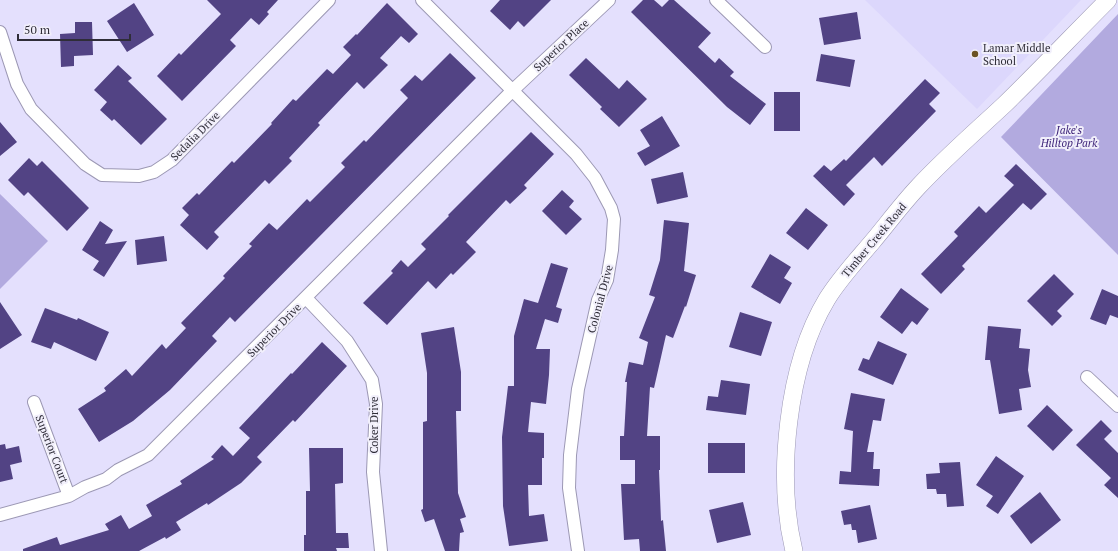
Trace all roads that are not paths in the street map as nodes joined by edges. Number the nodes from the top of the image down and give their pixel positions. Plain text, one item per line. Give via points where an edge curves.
1 (330, 0) edge
2 (422, 0) edge
3 (609, 0) edge
4 (716, 0) edge
5 (1108, 0) edge
6 (0, 32) edge
7 (766, 47) dead end
8 (513, 90) junction
9 (306, 298) junction
10 (1087, 377) dead end
11 (34, 402) dead end
12 (1118, 406) edge
13 (70, 496) junction
14 (0, 515) edge
15 (381, 551) edge
16 (578, 551) edge
17 (794, 551) edge

1 - 6 street, Sedalia Drive via 172,160 154,172 140,176 102,175 85,164 31,109 17,84
2 - 8 street, Colonial Drive
3 - 8 street, Superior Place
4 - 7 street
5 - 17 street, Timber Creek Road via 918,187 845,274 827,300 812,329 801,362 789,415 785,472
8 - 9 street, Superior Drive
8 - 16 street, Colonial Drive via 576,154 595,178 614,219 607,280 598,300 578,389 570,454 569,488
9 - 13 street, Superior Drive via 148,455
9 - 15 street, Coker Drive via 347,341 372,380 376,404 373,472
10 - 12 street
11 - 13 street, Superior Court
13 - 14 street, Superior Drive

